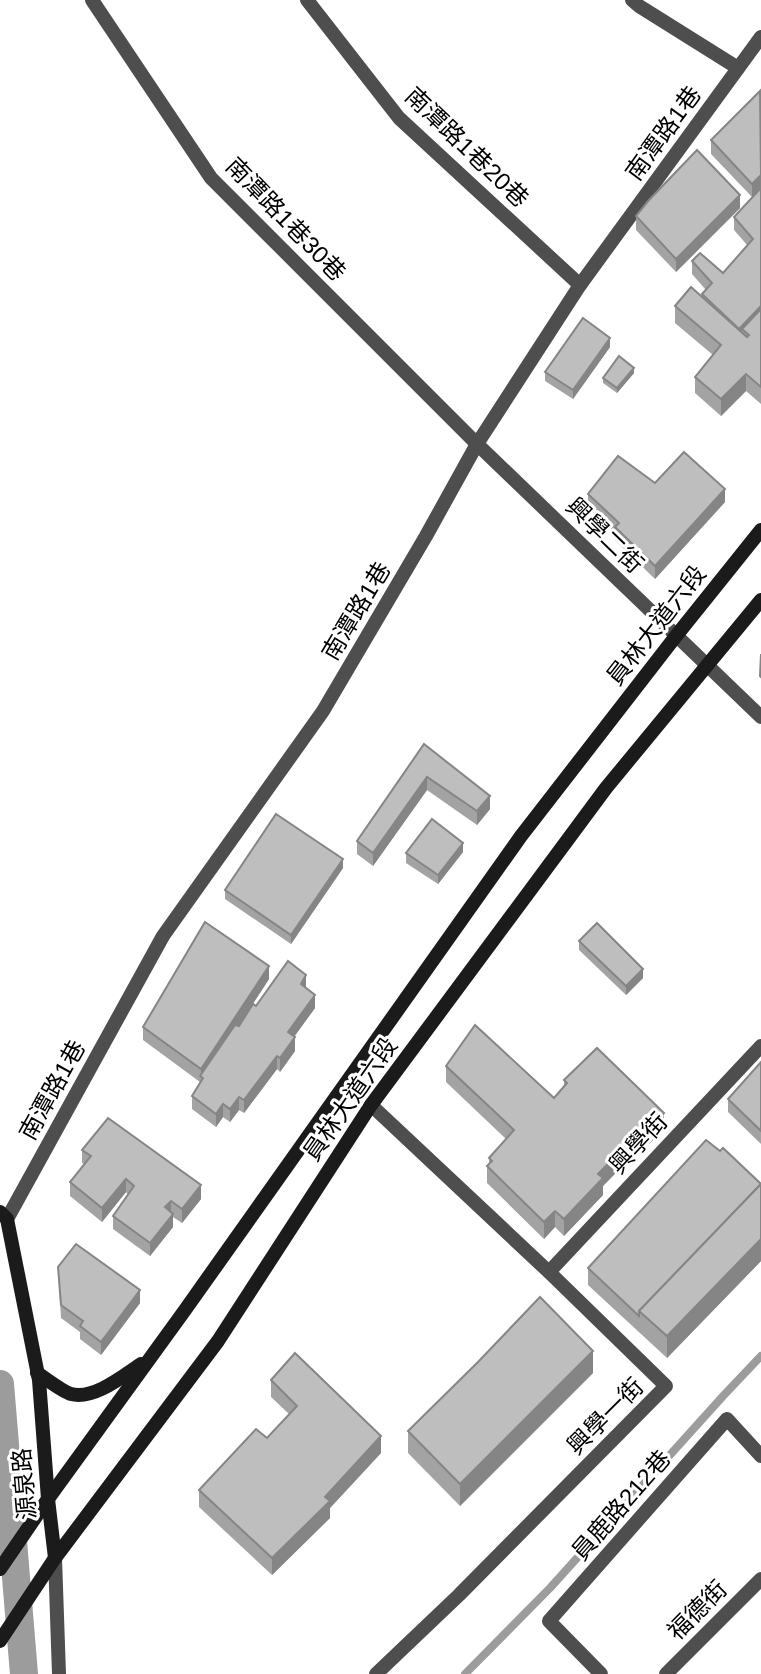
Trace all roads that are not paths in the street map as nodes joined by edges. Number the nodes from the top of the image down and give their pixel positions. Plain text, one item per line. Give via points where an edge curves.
1 (92, 0) edge
2 (307, 0) edge
3 (632, 0) edge
4 (761, 37) edge
5 (738, 68) junction
6 (580, 285) junction
7 (477, 444) junction
8 (761, 530) edge
9 (761, 600) edge
10 (676, 636) junction
11 (707, 666) junction
12 (761, 717) edge
13 (761, 1046) edge
14 (371, 1105) junction
15 (2, 1221) edge
16 (549, 1272) junction
17 (148, 1360) junction
18 (37, 1373) junction
19 (761, 1456) edge
20 (48, 1499) junction
21 (55, 1558) junction
22 (0, 1569) edge
23 (761, 1579) edge
24 (0, 1642) edge
25 (59, 1674) edge
26 (376, 1674) edge
27 (601, 1674) edge
28 (666, 1674) edge

1 - 7 street, 南潭路1巷30巷 via 211,178
2 - 6 street, 南潭路1巷20巷 via 399,118
3 - 5 street
4 - 5 street, 南潭路1巷
5 - 6 street, 南潭路1巷
6 - 7 street, 南潭路1巷
7 - 10 street, 興學二街
7 - 15 street, 南潭路1巷 via 323,711 163,936
8 - 10 main road, 員林大道六段
9 - 11 main road, 員林大道六段
10 - 11 street, 興學二街
10 - 17 main road, 員林大道六段 via 521,836
11 - 12 street, 興學二街
11 - 14 main road, 員林大道六段 via 606,788
13 - 16 street, 興學街
14 - 16 street, 興學一街
14 - 21 main road, 員林大道六段 via 218,1341
15 - 18 main road, 源泉路
16 - 26 street, 興學一街 via 666,1387
17 - 18 main road via 92,1393 70,1394
17 - 20 main road, 員林大道六段
18 - 20 main road, 源泉路
19 - 27 street, 員鹿路212巷 via 727,1419 549,1621
20 - 21 main road, 源泉路
20 - 22 main road, 員林大道六段
21 - 24 main road, 員林大道六段
21 - 25 street, 源泉路
23 - 28 street, 福德街

